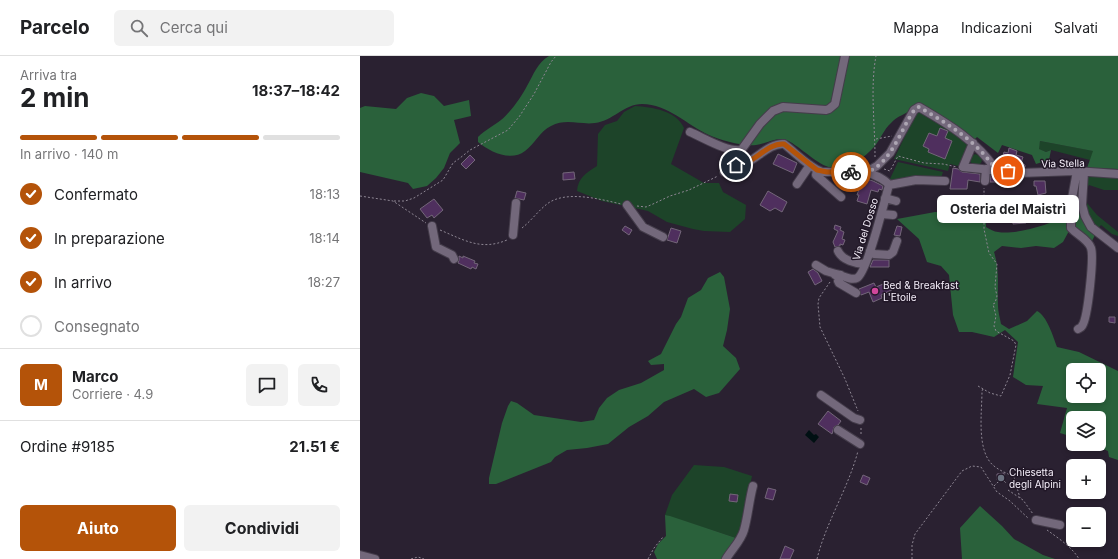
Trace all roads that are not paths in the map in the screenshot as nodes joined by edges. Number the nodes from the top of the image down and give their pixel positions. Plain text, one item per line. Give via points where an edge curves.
1 (845, 56) edge
2 (920, 107) junction
3 (927, 116) dead end
4 (690, 132) dead end
5 (973, 143) junction
6 (741, 150) junction
7 (736, 165) junction
8 (814, 168) junction
9 (986, 169) junction
10 (996, 170) junction
11 (1081, 171) junction
12 (866, 172) junction
13 (1118, 174) edge
14 (727, 176) road end
15 (944, 181) dead end
16 (797, 184) dead end
17 (985, 184) road end
18 (888, 185) junction
19 (841, 197) dead end
20 (885, 198) junction
21 (896, 201) dead end
22 (516, 203) dead end
23 (626, 205) road end
24 (1070, 209) junction
25 (882, 214) junction
26 (1055, 214) dead end
27 (893, 215) dead end
28 (432, 226) road end
29 (513, 235) road end
30 (664, 237) dead end
31 (897, 241) dead end
32 (1118, 248) edge
33 (838, 251) dead end
34 (870, 251) junction
35 (454, 259) dead end
36 (866, 264) junction
37 (816, 265) dead end
38 (837, 274) junction
39 (856, 293) dead end
40 (1078, 329) dead end
41 (821, 395) dead end
42 (860, 420) road end
43 (838, 430) dead end
44 (860, 444) road end
45 (753, 486) dead end
46 (1033, 520) road end
47 (1060, 524) dead end
48 (360, 555) edge
49 (375, 559) edge
50 (726, 559) edge

1 - 6 street via 836,100 831,107 826,110 783,107 773,110
2 - 3 street
2 - 5 street
2 - 12 street via 914,110 890,153 877,166
4 - 6 street via 725,148
5 - 9 street, Via Stella via 963,167
5 - 10 street
6 - 7 street
7 - 8 street via 742,166 782,143
7 - 14 street
8 - 12 street via 827,172
8 - 16 street
8 - 19 street via 816,175
9 - 10 street, Via Stella
9 - 17 street
10 - 11 street, Via Stella via 1026,173
11 - 13 street, Via Stella
11 - 24 street via 1073,191
11 - 32 street via 1082,205 1085,216 1091,227
12 - 18 street via 877,176
15 - 18 street via 916,180
18 - 20 street, Via del Dosso
20 - 21 street
20 - 25 street, Via del Dosso
22 - 29 street
23 - 30 street via 643,227
24 - 26 street
24 - 40 street via 1071,228 1088,242 1092,260 1084,324
25 - 27 street
25 - 34 street, Via del Dosso
28 - 35 street via 436,247 452,255
31 - 34 street via 889,255 874,254
33 - 36 street via 840,256 848,260
34 - 36 street, Via del Dosso
36 - 38 street, Via del Dosso via 857,278
37 - 38 street
38 - 39 street via 839,283
41 - 42 street
43 - 44 street
45 - 50 street via 744,530
46 - 47 street
48 - 49 street

